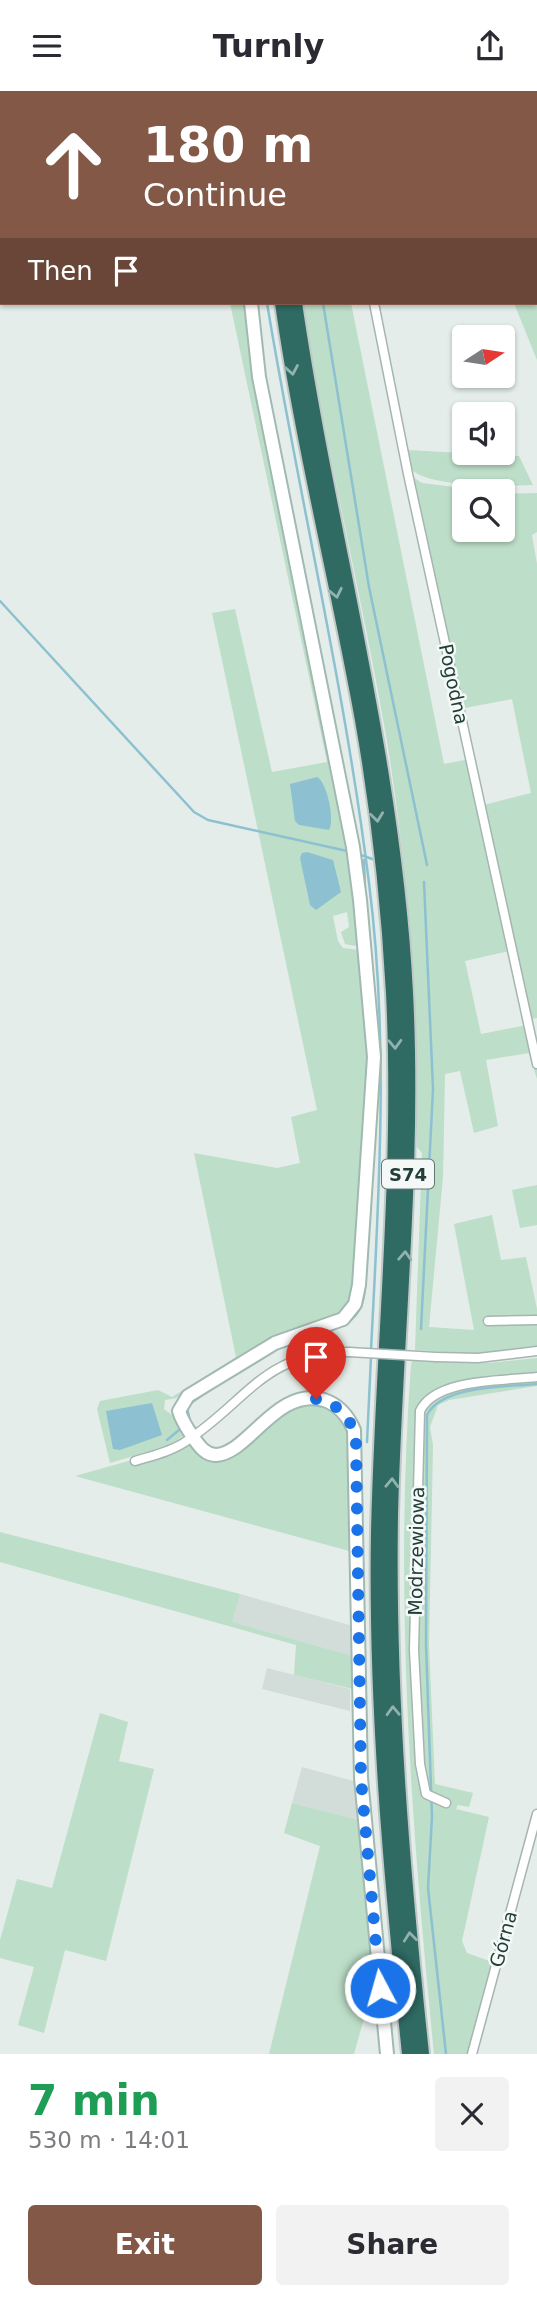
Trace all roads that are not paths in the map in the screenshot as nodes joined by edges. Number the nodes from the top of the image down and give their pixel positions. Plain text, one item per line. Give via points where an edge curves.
1 (251, 305) edge
2 (282, 305) edge
3 (295, 305) edge
4 (374, 305) edge
5 (537, 1064) edge
6 (537, 1320) edge
7 (488, 1321) dead end
8 (537, 1351) edge
9 (537, 1377) edge
10 (192, 1436) junction
11 (135, 1461) dead end
12 (446, 1803) dead end
13 (537, 1814) edge
14 (536, 1824) edge
15 (387, 2054) edge
16 (410, 2054) edge
17 (422, 2054) edge
18 (472, 2054) edge

1 - 10 street via 259,377 353,847 374,1070 355,1304 339,1321 275,1343 188,1396 179,1411
2 -> 16 highway, S74 via 307,454 362,722 390,941 396,1151 380,1464 378,1623 387,1824
17 -> 3 highway, S74 via 400,1824 391,1645 393,1462 408,1176 403,950 380,751 317,438
4 - 5 street, Pogodna
6 - 7 street
8 - 10 street, bridge via 478,1358 315,1354 277,1368 254,1383
9 - 12 street, Modrzewiowa via 446,1389 428,1399 420,1411 414,1650 422,1785 432,1798
10 - 11 street
10 - 15 street via 205,1452 220,1454 281,1409 307,1398 333,1404 351,1422 357,1449 361,1779
13 - 14 street, Górna
14 - 18 street, Górna

